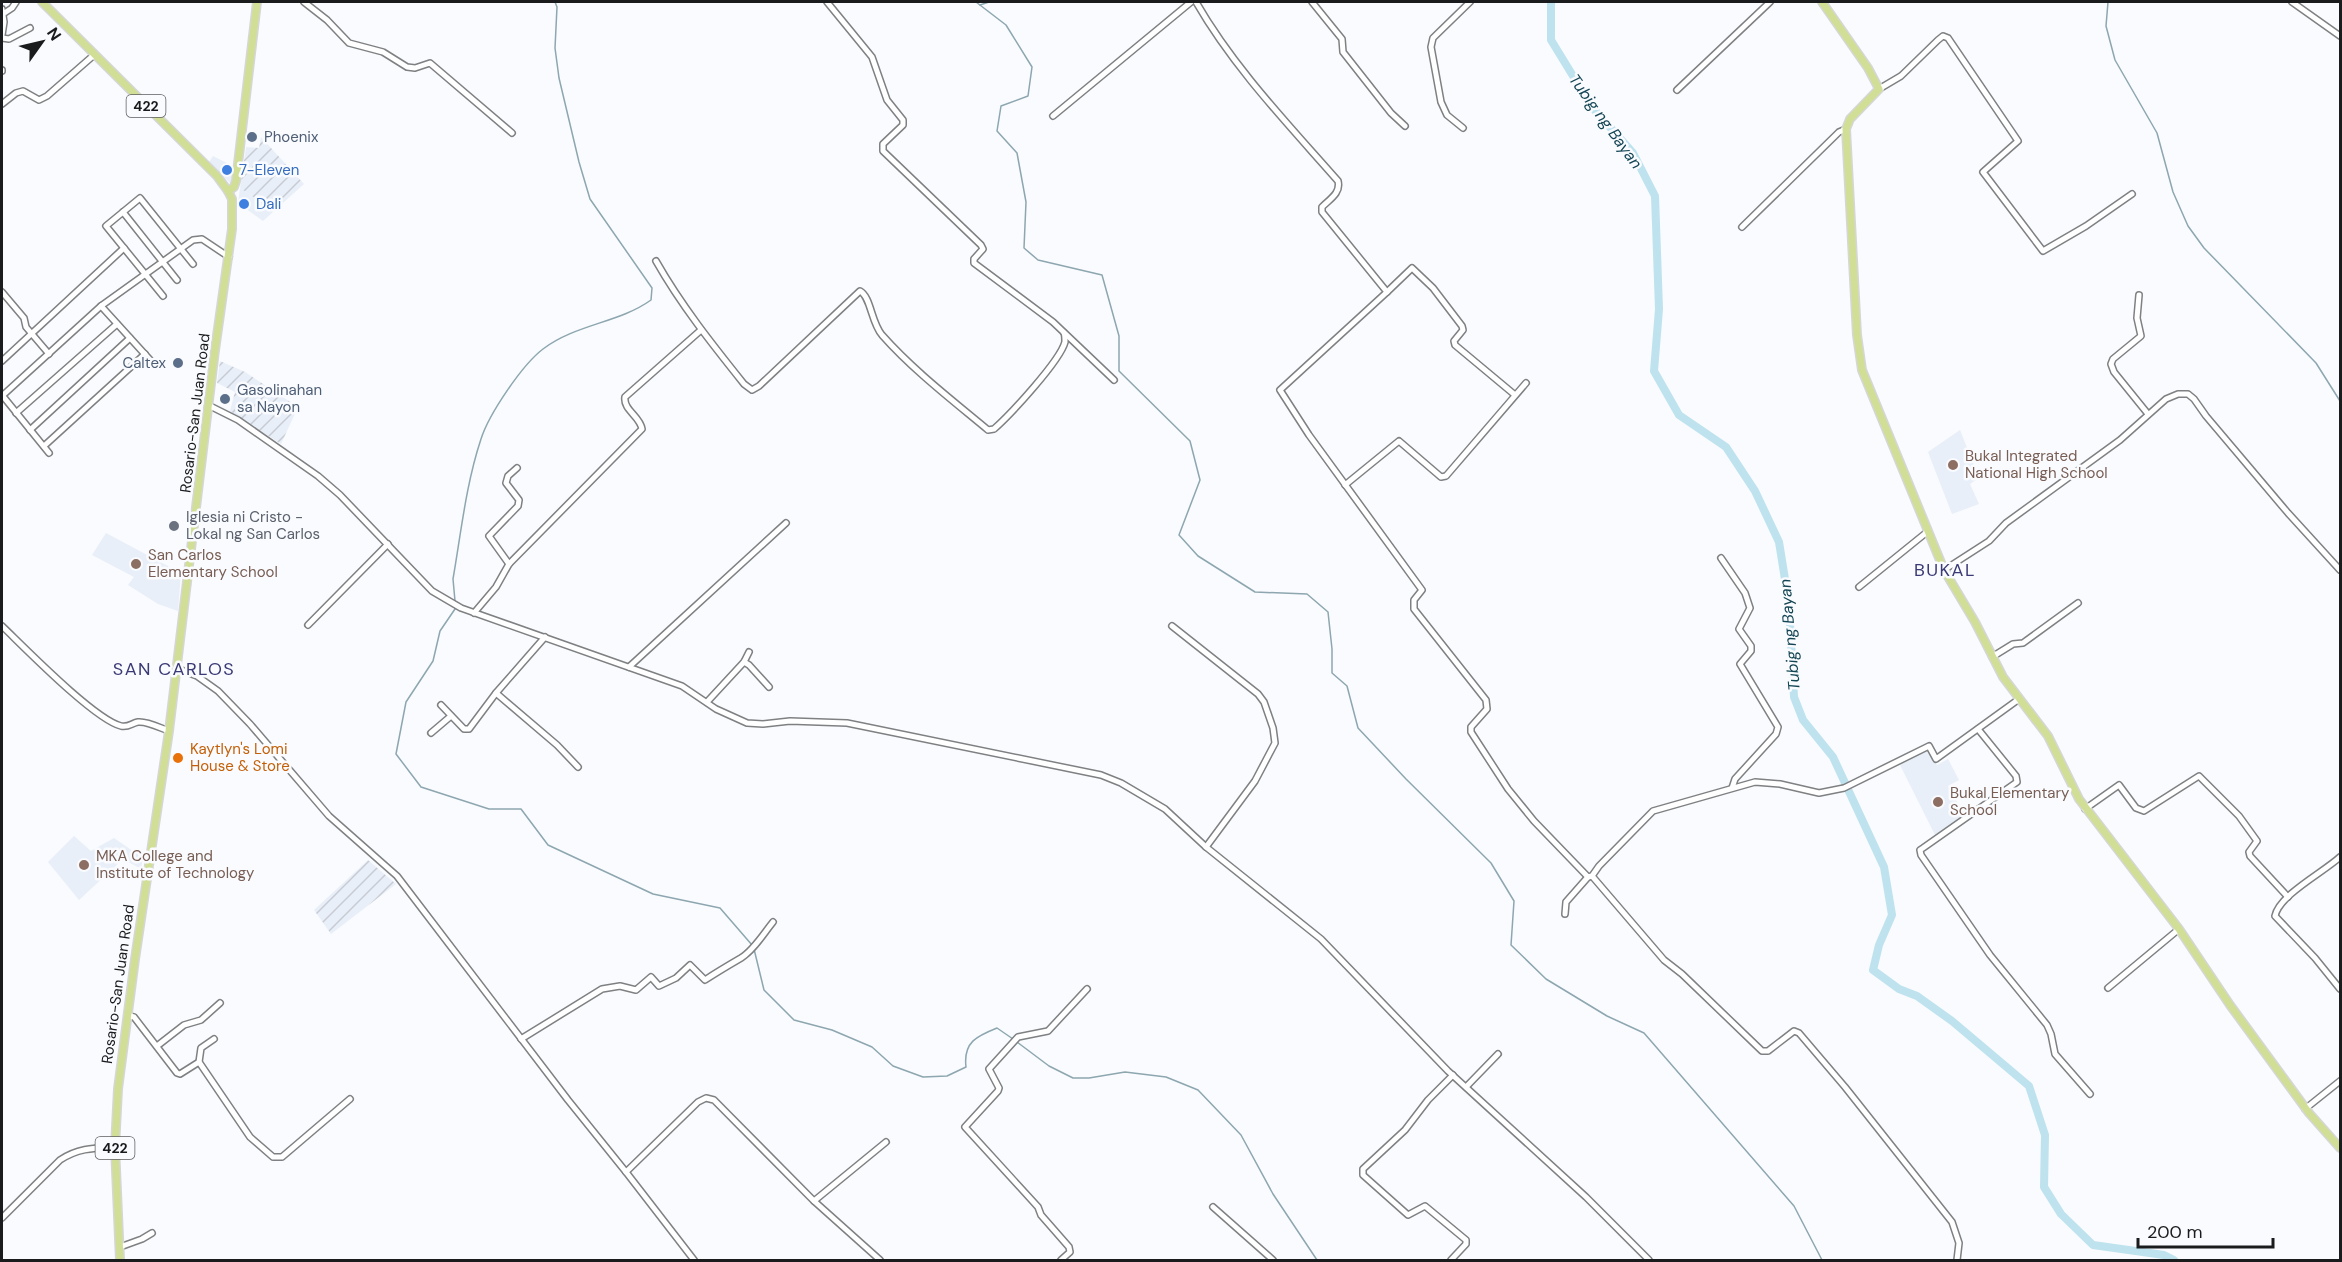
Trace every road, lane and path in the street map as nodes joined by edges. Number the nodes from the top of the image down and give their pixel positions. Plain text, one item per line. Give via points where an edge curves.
1 (16, 2) edge
2 (42, 2) edge
3 (257, 2) edge
4 (304, 2) edge
5 (827, 2) edge
6 (1191, 2) edge
7 (1196, 2) edge
8 (1312, 2) edge
9 (1470, 2) edge
10 (1770, 2) edge
11 (1822, 2) edge
12 (2292, 2) edge
13 (2, 11) edge
14 (30, 28) dead end
15 (2340, 36) edge
16 (2, 37) edge
17 (94, 55) junction
18 (1879, 89) junction
19 (1677, 90) dead end
20 (2, 105) edge
21 (1053, 116) dead end
22 (1405, 126) dead end
23 (1463, 128) dead end
24 (1846, 129) junction
25 (512, 133) dead end
26 (228, 190) junction
27 (2132, 194) dead end
28 (123, 212) junction
29 (1742, 227) dead end
30 (124, 248) junction
31 (181, 249) junction
32 (229, 257) junction
33 (656, 261) dead end
34 (163, 262) junction
35 (193, 264) dead end
36 (146, 274) junction
37 (177, 280) dead end
38 (2, 291) edge
39 (1387, 292) junction
40 (163, 296) dead end
41 (2139, 296) dead end
42 (100, 306) junction
43 (117, 324) junction
44 (701, 330) junction
45 (31, 333) junction
46 (1064, 333) junction
47 (130, 338) junction
48 (50, 354) junction
49 (144, 354) junction
50 (2, 361) edge
51 (151, 361) dead end
52 (1114, 380) dead end
53 (1526, 383) dead end
54 (2, 395) edge
55 (1515, 395) junction
56 (210, 406) junction
57 (16, 413) junction
58 (2148, 414) junction
59 (30, 430) junction
60 (44, 446) junction
61 (49, 453) dead end
62 (517, 468) dead end
63 (1345, 485) junction
64 (786, 523) dead end
65 (1927, 532) junction
66 (388, 544) junction
67 (1721, 558) dead end
68 (509, 564) junction
69 (1944, 570) junction
70 (2340, 570) edge
71 (1858, 587) dead end
72 (2078, 603) dead end
73 (474, 613) junction
74 (308, 625) dead end
75 (2, 626) edge
76 (1172, 626) dead end
77 (545, 637) junction
78 (749, 652) dead end
79 (1992, 657) junction
80 (744, 662) junction
81 (628, 667) junction
82 (176, 668) junction
83 (769, 687) dead end
84 (496, 693) junction
85 (2019, 699) junction
86 (706, 702) junction
87 (441, 705) dead end
88 (451, 716) junction
89 (1978, 729) junction
90 (169, 731) junction
91 (431, 734) dead end
92 (578, 767) dead end
93 (1732, 788) junction
94 (2085, 809) junction
95 (1206, 847) junction
96 (2340, 857) edge
97 (1590, 876) junction
98 (2288, 897) junction
99 (1565, 914) dead end
100 (773, 921) dead end
101 (2179, 929) junction
102 (2108, 988) dead end
103 (2340, 988) edge
104 (1087, 990) dead end
105 (220, 1003) dead end
106 (127, 1015) junction
107 (214, 1039) dead end
108 (521, 1039) junction
109 (157, 1046) junction
110 (1498, 1054) dead end
111 (200, 1062) junction
112 (1453, 1075) junction
113 (2340, 1081) edge
114 (1466, 1088) junction
115 (2090, 1094) dead end
116 (350, 1099) dead end
117 (2305, 1109) junction
118 (886, 1142) dead end
119 (115, 1147) junction
120 (2340, 1148) edge
121 (626, 1172) junction
122 (814, 1201) junction
123 (1213, 1207) dead end
124 (2, 1218) edge
125 (152, 1233) dead end
126 (120, 1247) junction
127 (120, 1260) edge
128 (694, 1260) edge
129 (880, 1260) edge
130 (1061, 1260) edge
131 (1273, 1260) edge
132 (1451, 1260) edge
133 (1649, 1260) edge
134 (1958, 1260) edge

1 - 13 street
2 - 17 main road, 422
3 - 26 main road via 236,181
4 - 25 street via 349,43 383,52 406,67 430,63
5 - 46 street via 872,57 887,100 903,120 903,125 883,144 884,151 981,245 983,249 974,263
6 - 21 street
7 - 39 street via 1268,102 1338,181 1337,193 1322,207 1322,212
8 - 22 street via 1342,39 1343,52
9 - 23 street via 1433,38 1431,47 1441,102 1448,116
10 - 19 street
11 - 18 main road
12 - 15 street
13 - 16 street
14 - 16 street via 9,39
17 - 20 street via 47,96 39,100 23,91
17 - 26 main road, 422
18 - 24 main road via 1850,119
18 - 27 street via 1901,76 1943,36 1948,38 2018,141 1983,172 2043,251
24 - 29 street
24 - 65 main road via 1862,370
26 - 32 main road, Rosario-San Juan Road / 422 via 233,207
28 - 30 street via 106,226
28 - 31 street via 140,198
28 - 34 street
30 - 36 street
30 - 45 street
31 - 32 street via 197,238
31 - 34 street
31 - 35 street
32 - 56 main road, Rosario-San Juan Road / 422
33 - 44 street
34 - 36 street
34 - 37 street
36 - 40 street
36 - 42 street
38 - 45 street
39 - 55 street via 1413,268 1462,326 1455,345
39 - 63 street via 1280,390
41 - 58 street via 2137,318 2141,336 2111,364
42 - 43 street
42 - 48 street
43 - 47 street
43 - 57 street
44 - 46 street via 752,390 860,291 866,296 874,324 893,347 988,430 998,426 1039,380 1065,341
44 - 68 street via 625,397 625,404 642,425 639,433
45 - 48 street
45 - 50 street
46 - 52 street
47 - 49 street
47 - 59 street
48 - 54 street
49 - 51 street
49 - 60 street
53 - 55 street
54 - 57 street
55 - 63 street via 1446,476 1442,477 1399,441
56 - 66 street via 238,420 318,476
56 - 82 main road, Rosario-San Juan Road / 422
57 - 59 street
58 - 69 street via 1989,541
58 - 70 street via 2166,399 2188,394
59 - 60 street
60 - 61 street
62 - 68 street via 506,483 519,500 518,506 489,536
63 - 97 street via 1422,590 1414,600 1414,609 1486,700 1487,709 1473,723 1471,732 1534,821
64 - 81 street
65 - 69 main road
65 - 71 street
66 - 73 street via 432,591
66 - 74 street
67 - 93 street via 1745,593 1750,608 1739,629 1751,651 1740,664 1778,727 1735,779
68 - 73 street
69 - 79 main road
72 - 79 street via 2023,642
73 - 77 street
75 - 90 street via 105,718 119,726 139,722
76 - 95 street via 1258,694 1273,728 1275,743 1255,781
77 - 81 street
77 - 84 street
78 - 80 street
79 - 85 main road
80 - 83 street
80 - 86 street
81 - 86 street via 682,686
82 - 90 main road, Rosario-San Juan Road / 422
82 - 108 street via 197,676 218,691 329,816 397,876
84 - 88 street via 469,729
84 - 92 street
85 - 89 street
85 - 94 main road via 2048,736
86 - 95 street via 747,723 847,723 1108,777 1165,809
87 - 88 street
88 - 91 street
89 - 93 street via 1936,759 1929,746 1844,788 1820,793 1755,782
89 - 115 street via 2017,782 1920,850 1921,855 1990,954 2047,1025 2055,1054
90 - 106 main road, Rosario-San Juan Road / 422
93 - 97 street via 1653,811
94 - 98 street via 2119,785 2136,808 2144,811 2199,776 2239,816 2256,841 2250,856
94 - 101 main road
95 - 112 street via 1321,939
96 - 98 street
97 - 99 street via 1566,902
97 - 134 street via 1664,960 1762,1052 1794,1031 1799,1033 1952,1222 1959,1243
98 - 103 street via 2276,908 2275,916
100 - 108 street via 741,958 705,981 690,965 659,986 651,977 636,990 620,986 602,989
101 - 102 street
101 - 117 main road
104 - 130 street via 1048,1030 1018,1037 989,1069 998,1091 965,1127 1069,1246 1070,1252
105 - 109 street via 201,1020 184,1025
106 - 109 street via 134,1017
106 - 119 main road, Rosario-San Juan Road / 422
107 - 111 street via 201,1048
108 - 121 street
109 - 111 street via 177,1073
110 - 114 street
111 - 116 street via 250,1137 273,1157 282,1157
112 - 114 street
112 - 132 street via 1405,1130 1363,1169 1363,1175 1408,1215 1425,1206 1466,1240
113 - 117 street
114 - 133 street
117 - 120 main road
118 - 122 street
119 - 124 street via 69,1154
119 - 126 main road, Rosario-San Juan Road / 422
121 - 122 street via 706,1098 714,1100
121 - 128 street
122 - 129 street
123 - 131 street
125 - 126 street
126 - 127 main road, Rosario-San Juan Road / 422

